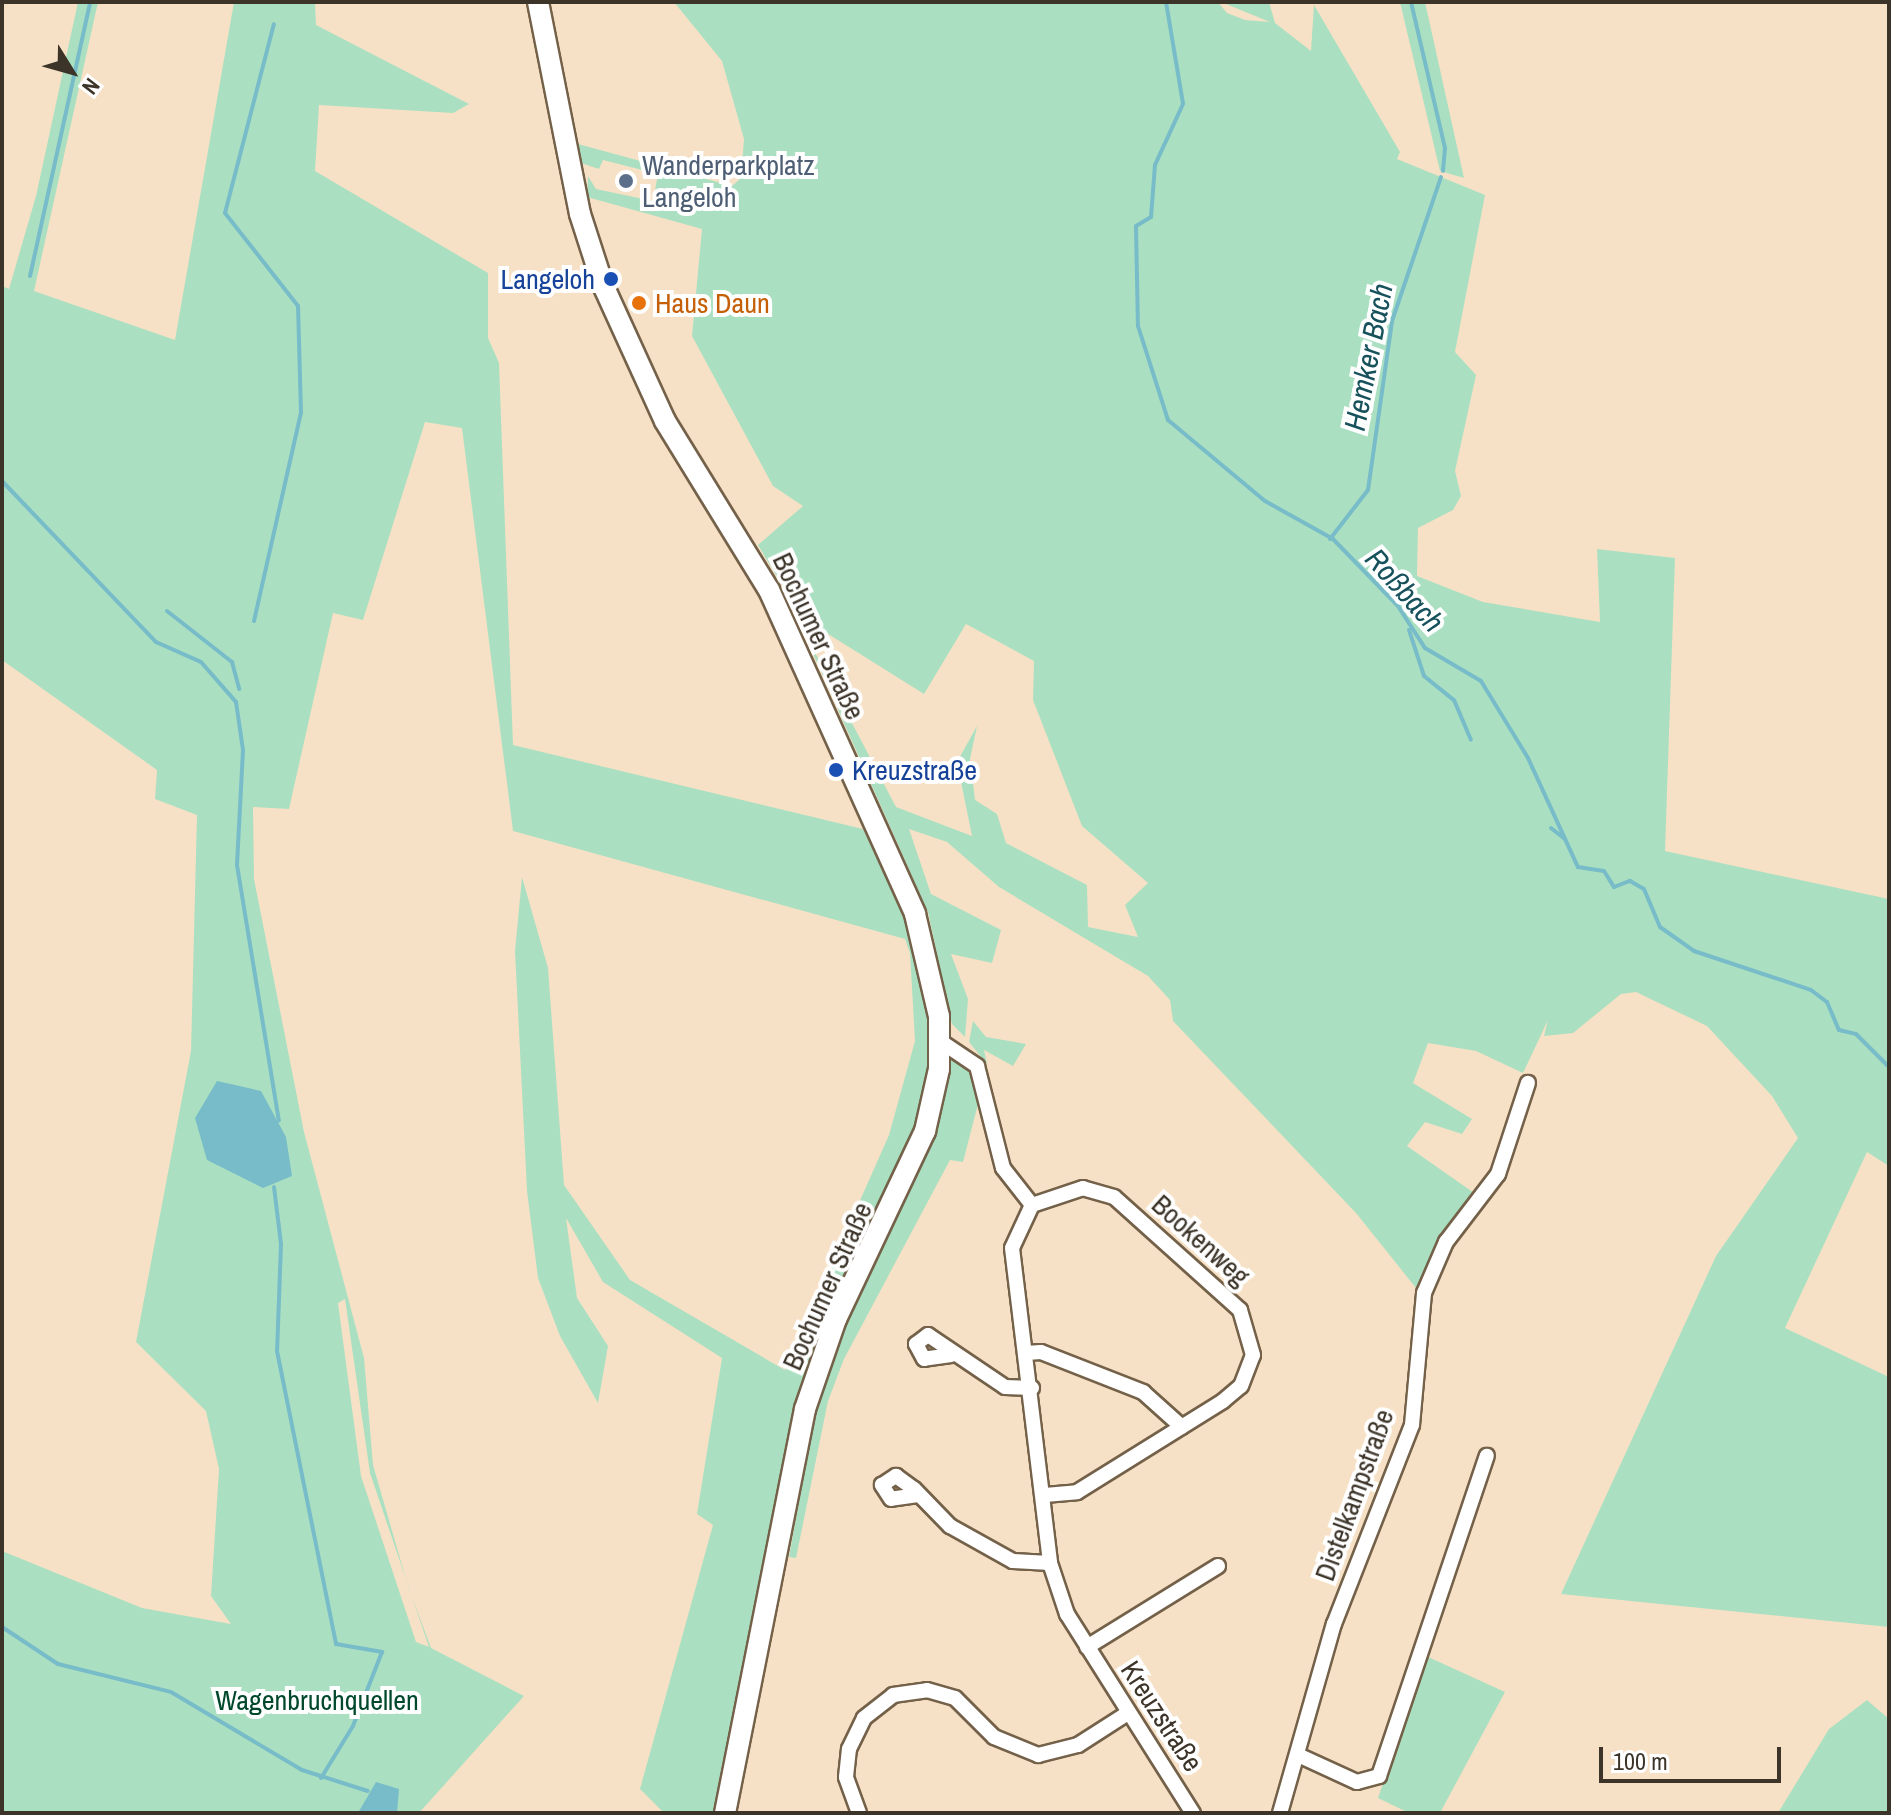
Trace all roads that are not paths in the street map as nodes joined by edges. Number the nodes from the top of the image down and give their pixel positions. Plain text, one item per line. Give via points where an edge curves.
1 (538, 2) edge
2 (940, 1041) junction
3 (1528, 1083) dead end
4 (1032, 1205) junction
5 (1026, 1353) junction
6 (951, 1355) dead end
7 (1032, 1388) junction
8 (1182, 1427) junction
9 (1487, 1456) dead end
10 (918, 1495) dead end
11 (1045, 1495) junction
12 (1050, 1563) junction
13 (1218, 1566) dead end
14 (1087, 1647) junction
15 (1128, 1713) junction
16 (1298, 1755) junction
17 (725, 1813) edge
18 (859, 1813) edge
19 (1193, 1813) edge
20 (1280, 1813) edge

1 - 2 main road, Bochumer Straße via 580,214 603,285 665,421 769,590 879,832 924,943
2 - 4 street via 977,1066 1003,1168
2 - 17 main road, Bochumer Straße via 919,1150 836,1319 805,1409
3 - 16 street, Distelkampstraße via 1498,1174 1446,1242 1424,1293 1412,1425 1334,1624
4 - 5 street, Kreuzstraße via 1012,1248
4 - 8 street, Bookenweg via 1072,1188 1114,1197 1240,1310 1253,1343 1246,1378
5 - 7 street, Kreuzstraße
5 - 8 street via 1041,1352 1143,1392
6 - 7 street via 1005,1387
7 - 11 street, Kreuzstraße
8 - 11 street, Bookenweg via 1077,1492
9 - 16 street via 1379,1776 1357,1782
10 - 12 street via 950,1526 1013,1561
11 - 12 street, Kreuzstraße
12 - 14 street, Kreuzstraße
13 - 14 street, Kreuzstraße
14 - 15 street, Kreuzstraße
15 - 18 street via 1078,1745 1038,1755 994,1737 955,1698 927,1690 893,1695 864,1718 849,1749 846,1777
15 - 19 street, Kreuzstraße
16 - 20 street, Distelkampstraße

